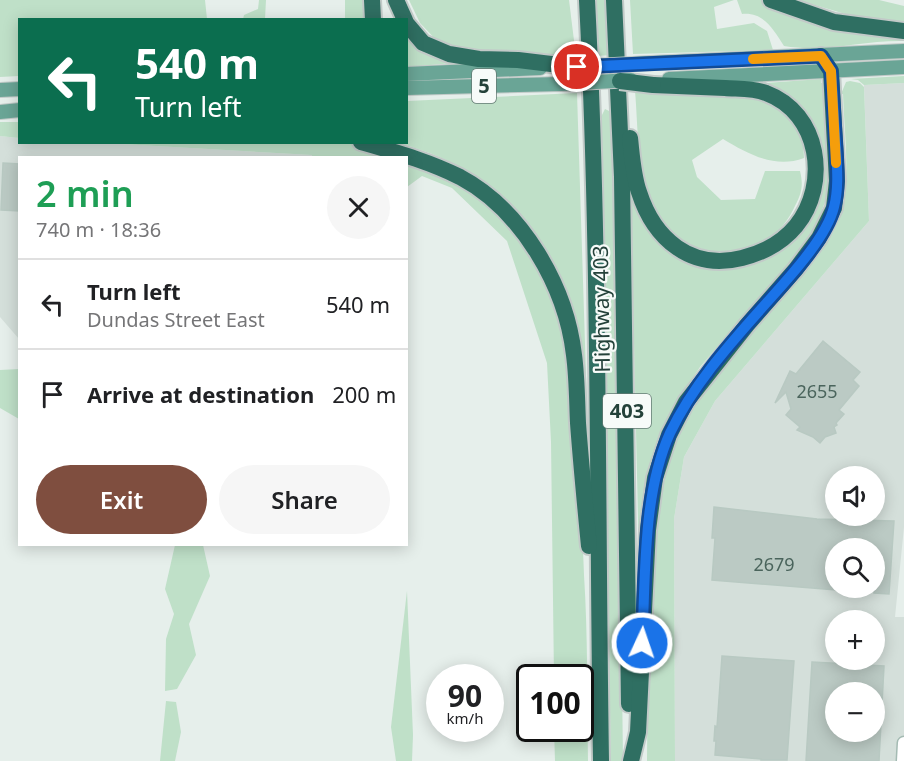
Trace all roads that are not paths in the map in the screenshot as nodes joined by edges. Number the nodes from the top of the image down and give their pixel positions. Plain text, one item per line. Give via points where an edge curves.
1 (372, 0) edge
2 (396, 0) edge
3 (576, 0) edge
4 (587, 0) edge
5 (614, 0) edge
6 (771, 0) edge
7 (373, 18) edge
8 (405, 18) edge
9 (408, 24) edge
10 (904, 31) edge
11 (904, 51) edge
12 (821, 56) junction
13 (618, 60) junction
14 (565, 66) junction
15 (904, 67) edge
16 (831, 71) junction
17 (408, 74) edge
18 (620, 81) joint
19 (652, 82) junction
20 (408, 88) edge
21 (18, 89) edge
22 (0, 90) edge
23 (592, 100) junction
24 (18, 110) edge
25 (0, 112) edge
26 (368, 144) edge
27 (599, 619) junction
28 (904, 743) edge
29 (601, 761) edge
30 (631, 761) edge
31 (903, 761) edge

1 - 7 highway
2 - 8 highway
3 - 23 highway via 582,62
4 - 23 highway, Highway 403 / 403
5 - 13 highway, Highway 403 / 403
6 - 10 highway via 834,22
9 - 14 highway via 423,43 449,54
11 - 12 main road, 5
12 - 14 main road, 5, bridge
12 - 16 highway
13 - 19 highway via 639,192 648,214 670,244 704,260 734,260 783,239 801,217 814,185 811,135 799,115 764,92
13 - 30 highway, Highway 403 / 403
14 - 17 main road, 5
15 - 16 main road
16 - 19 main road
16 - 30 highway via 837,181 834,208 819,238 796,269 686,402 669,435 655,478 648,530 638,732
18 - 19 highway, bridge
18 - 20 main road, 5, bridge
21 - 22 main road
23 - 27 highway, Highway 403 / 403
24 - 25 main road
26 - 27 highway via 461,178 516,223 541,256 563,306 574,353
27 - 29 highway, Highway 403 / 403
28 - 31 street

